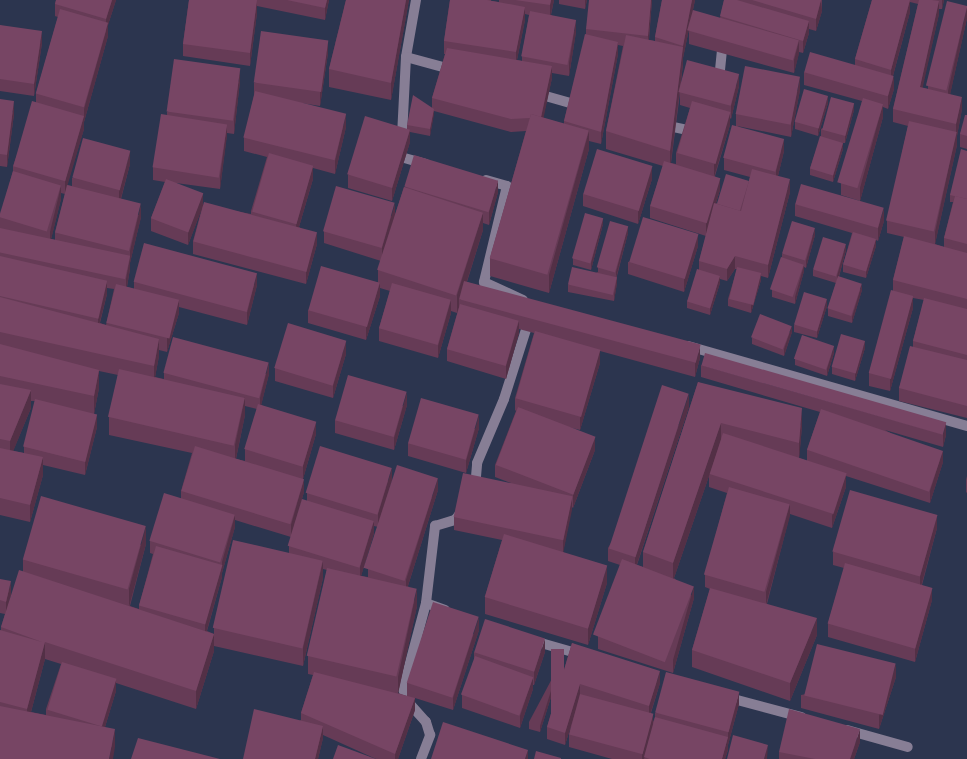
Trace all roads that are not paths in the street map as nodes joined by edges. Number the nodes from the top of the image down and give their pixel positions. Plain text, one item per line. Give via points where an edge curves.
1 (416, 0) edge
2 (725, 27) edge
3 (406, 57) junction
4 (464, 73) edge
5 (522, 90) edge
6 (717, 90) edge
7 (588, 108) edge
8 (654, 122) edge
9 (710, 135) edge
10 (440, 168) edge
11 (478, 178) edge
12 (674, 342) edge
13 (967, 426) edge
14 (426, 603) junction
15 (460, 616) edge
16 (520, 637) edge
17 (592, 657) edge
18 (717, 694) edge
19 (812, 720) edge
20 (832, 726) edge
21 (908, 746) dead end
22 (420, 759) edge

1 - 3 street
2 - 6 street
3 - 4 street
3 - 10 street via 401,157
5 - 7 street
8 - 9 street
11 - 14 street via 507,186 484,282 534,305 504,399 477,463 474,494 455,520 434,526
12 - 13 street
14 - 15 street
14 - 22 street via 403,688 407,701 435,737
16 - 17 street
18 - 19 street
20 - 21 street

